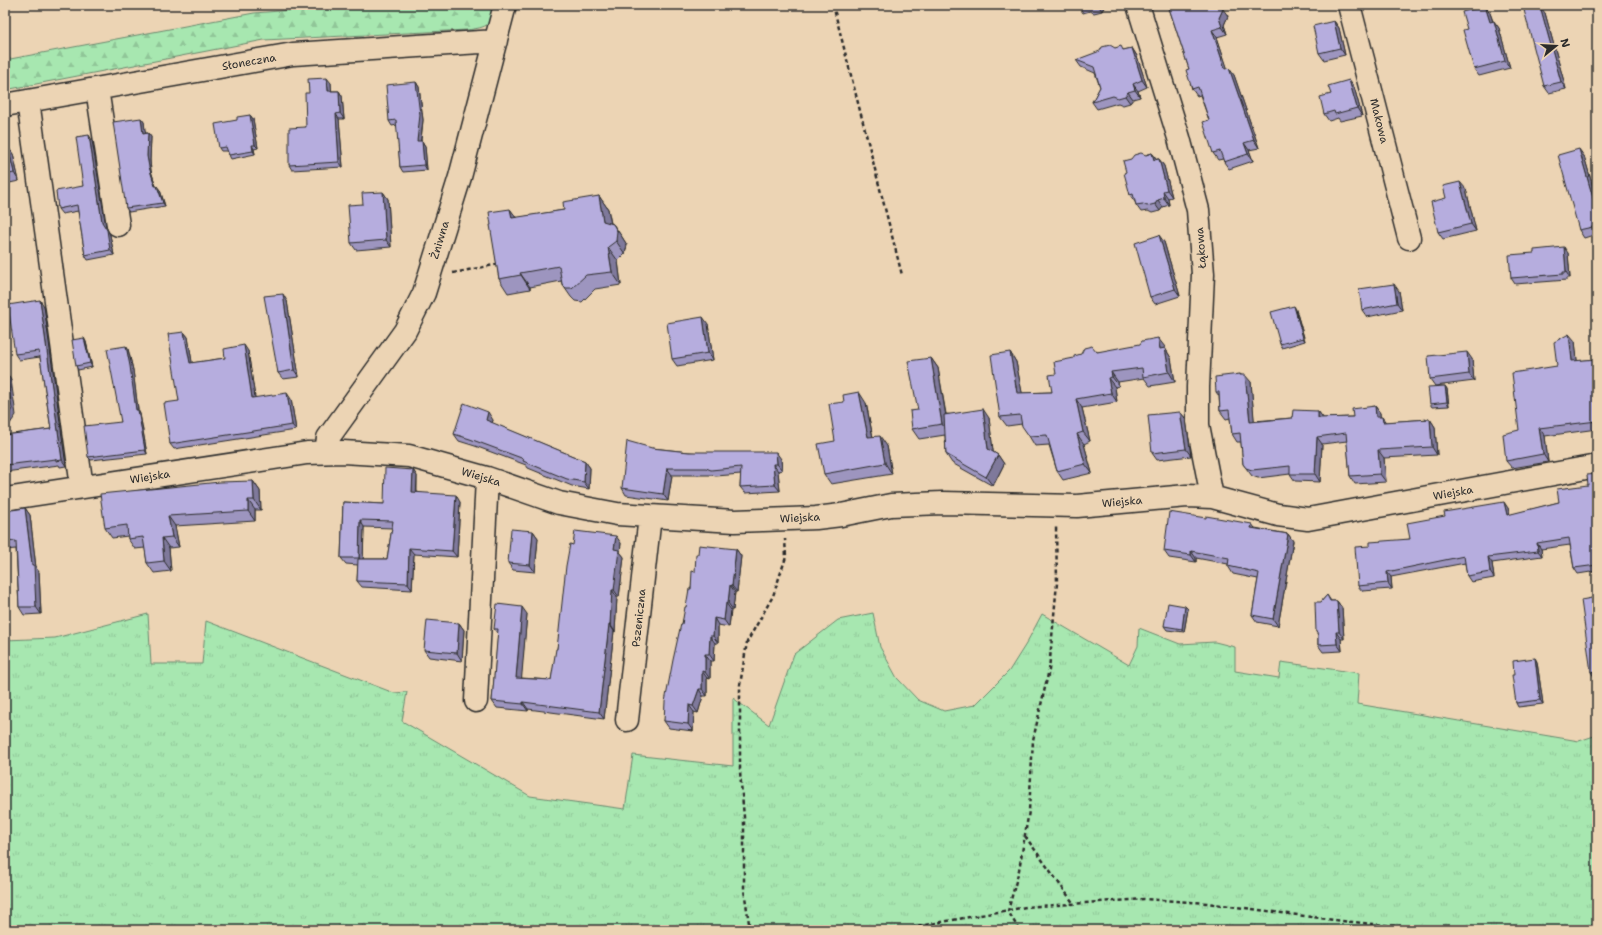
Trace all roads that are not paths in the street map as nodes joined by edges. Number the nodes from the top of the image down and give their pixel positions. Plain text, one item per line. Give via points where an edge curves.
1 (505, 5) edge
2 (1138, 5) edge
3 (1349, 5) edge
4 (496, 41) junction
5 (97, 88) junction
6 (28, 101) junction
7 (5, 105) edge
8 (118, 225) dead end
9 (1409, 238) dead end
10 (326, 452) junction
11 (1597, 466) edge
12 (487, 478) junction
13 (82, 487) junction
14 (1212, 497) junction
15 (5, 498) edge
16 (650, 516) junction
17 (476, 701) dead end
18 (627, 720) dead end

1 - 4 street, Żniwna
2 - 14 street, Łąkowa via 1198,210 1203,274 1198,426
3 - 9 street, Makowa
4 - 5 street, Słoneczna via 293,54
4 - 10 street, Żniwna via 460,177 424,293 405,332 328,438
5 - 6 street, Słoneczna
5 - 8 street
6 - 7 street, Słoneczna
6 - 13 street
10 - 12 street, Wiejska via 408,456
10 - 13 street, Wiejska
11 - 14 street, Wiejska via 1308,519 1278,515
12 - 16 street, Wiejska via 559,502 617,514
12 - 17 street
13 - 15 street, Wiejska
14 - 16 street, Wiejska via 1187,496 1077,506 906,504 841,515 735,521
16 - 18 street, Pszeniczna

